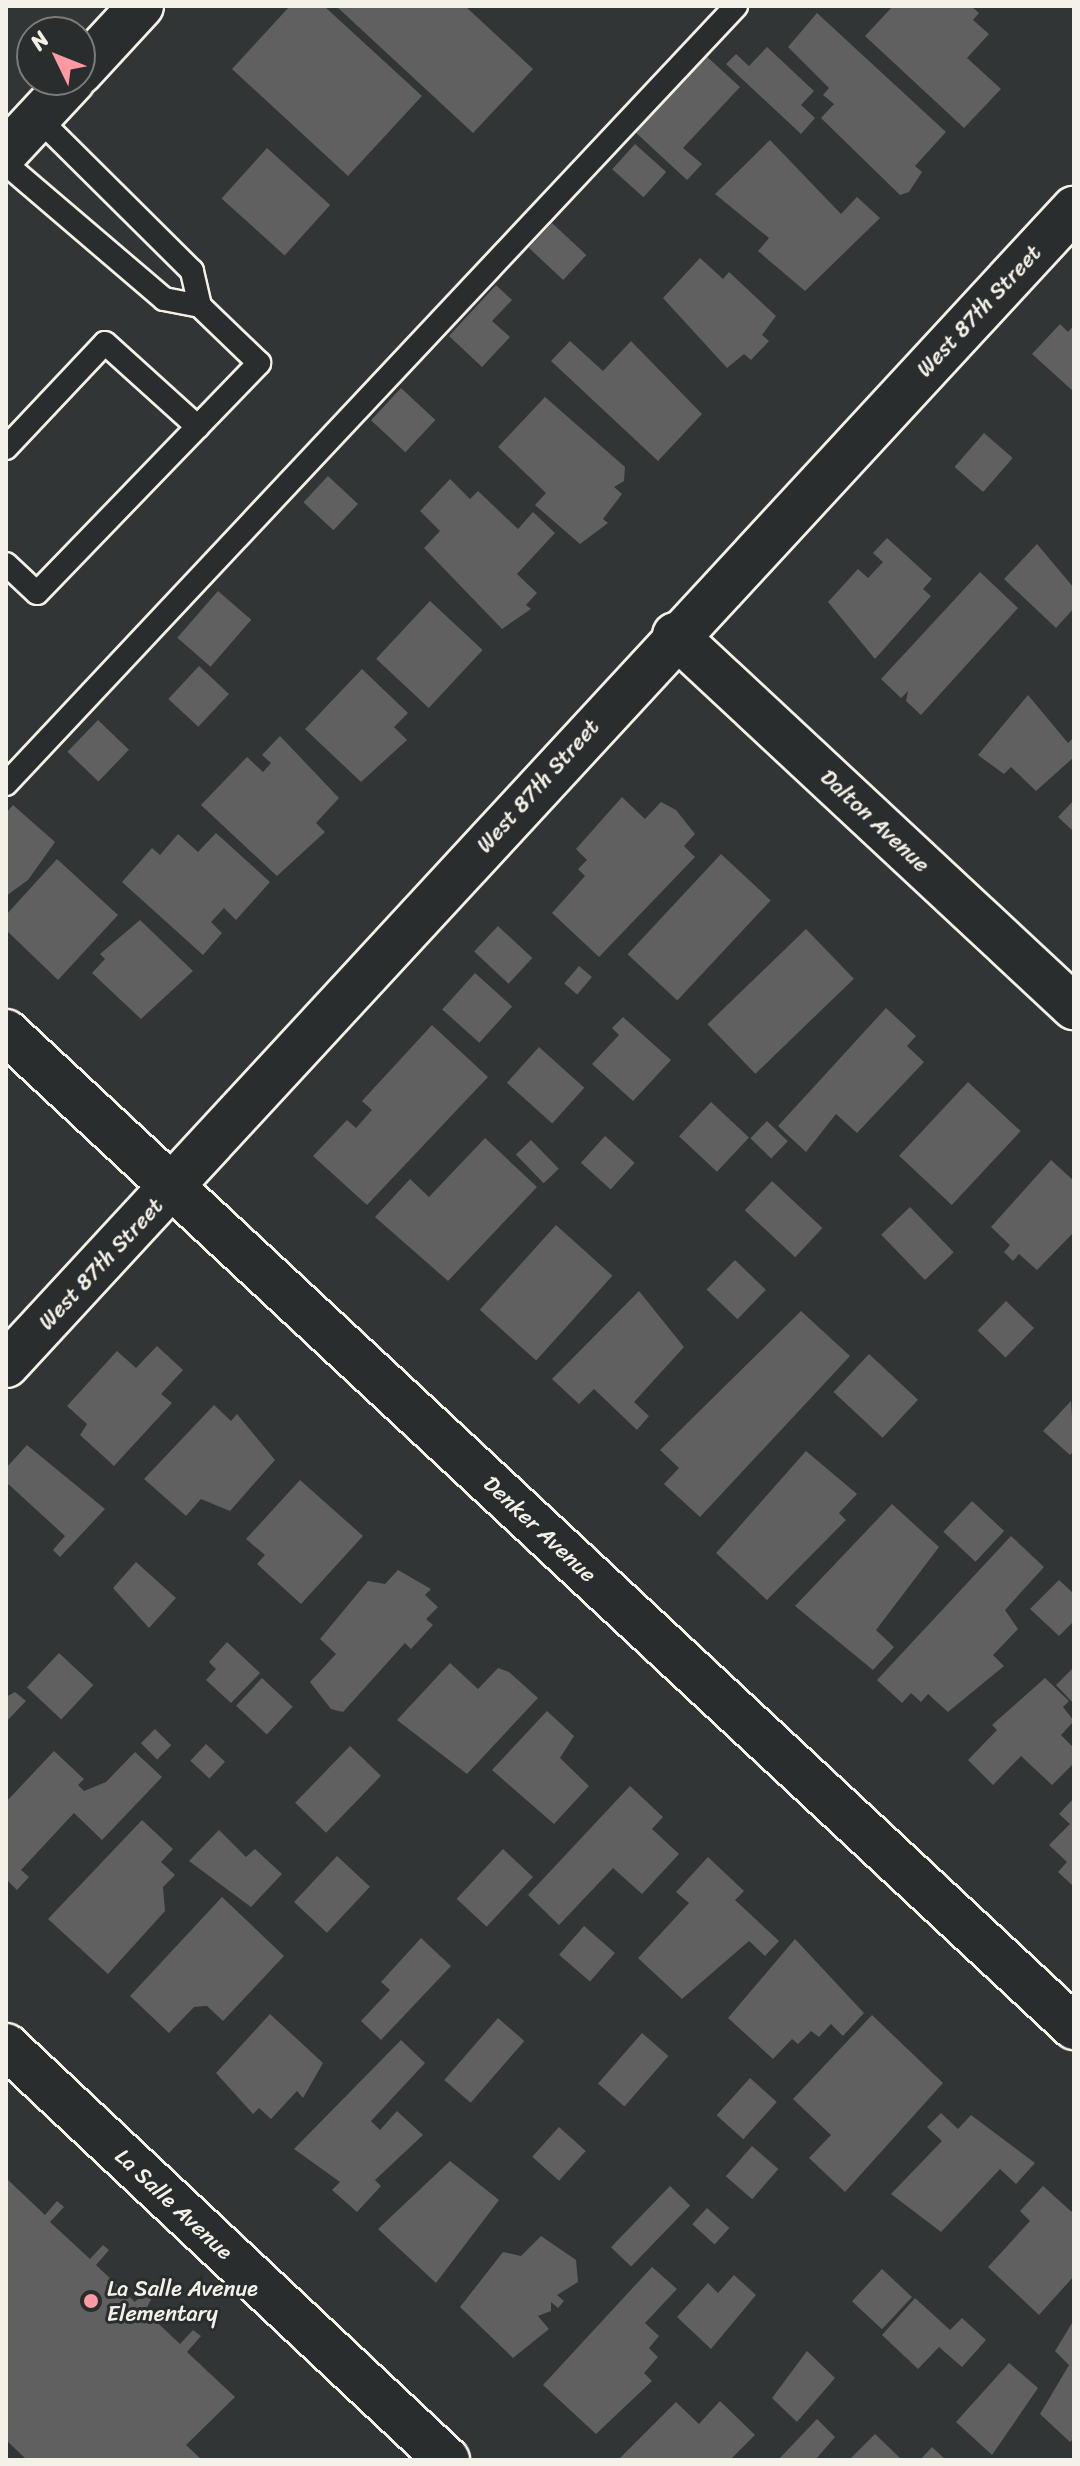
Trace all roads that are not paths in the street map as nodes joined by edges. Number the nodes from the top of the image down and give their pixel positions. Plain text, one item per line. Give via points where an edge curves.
1 (141, 6) edge
2 (736, 6) edge
3 (96, 55) edge
4 (58, 96) edge
5 (38, 118) junction
6 (6, 152) edge
7 (6, 164) edge
8 (1074, 209) edge
9 (200, 306) junction
10 (198, 427) junction
11 (6, 448) edge
12 (6, 564) edge
13 (675, 635) junction
14 (6, 784) edge
15 (1074, 1007) edge
16 (6, 1032) edge
17 (172, 1188) junction
18 (6, 1365) edge
19 (1074, 2027) edge
20 (6, 2046) edge
21 (447, 2460) edge

1 - 3 street
2 - 14 lane
4 - 5 street
5 - 6 street
5 - 9 lane via 192,271
7 - 9 lane via 164,299
8 - 13 street, West 87th Street
9 - 10 lane via 259,363
10 - 11 lane via 105,343
10 - 12 lane via 37,593
13 - 15 street, Dalton Avenue
13 - 17 street, West 87th Street
16 - 17 street, Denker Avenue
17 - 18 street, West 87th Street
17 - 19 street, Denker Avenue
20 - 21 street, La Salle Avenue

